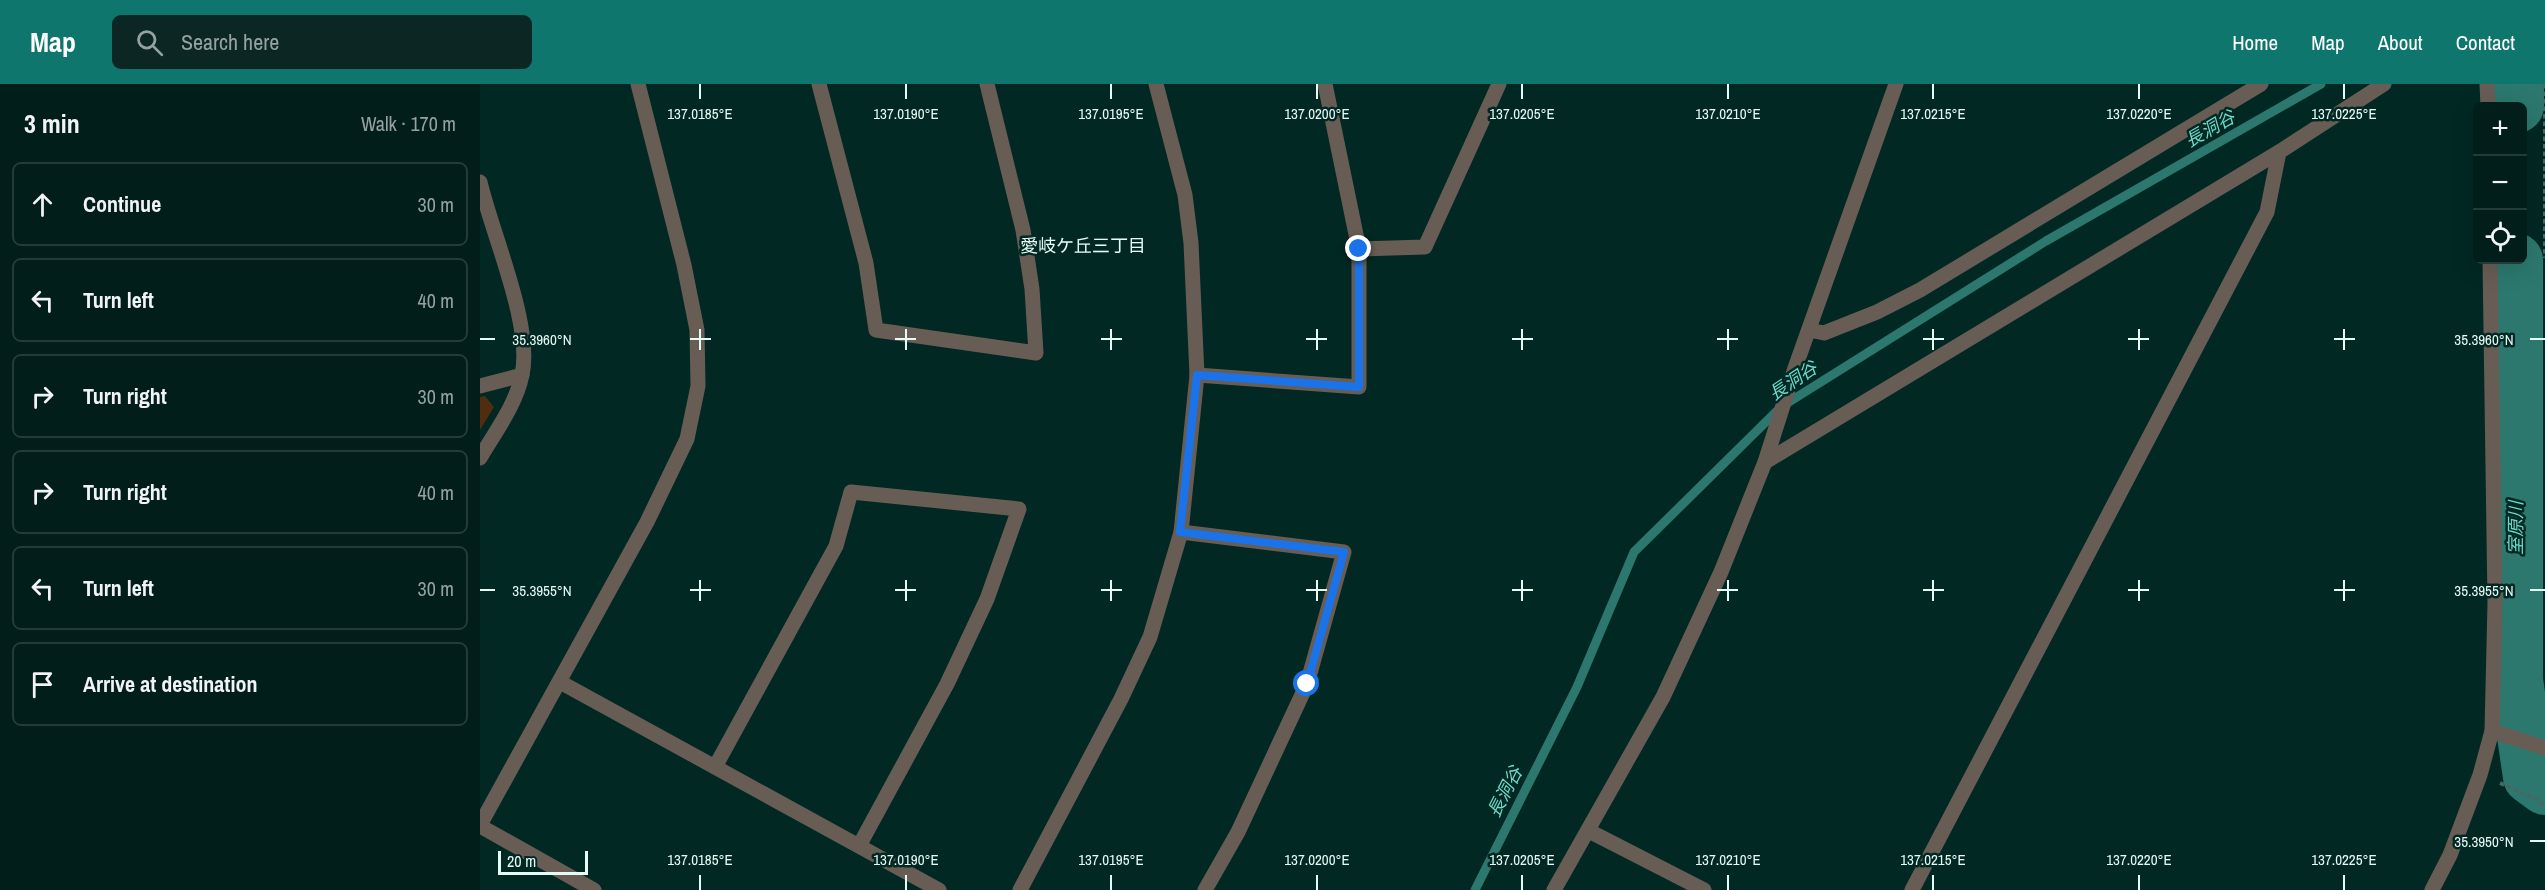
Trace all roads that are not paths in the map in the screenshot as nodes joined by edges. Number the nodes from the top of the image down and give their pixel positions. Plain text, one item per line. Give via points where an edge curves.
1 (638, 84) edge
2 (819, 84) edge
3 (987, 84) edge
4 (1156, 84) edge
5 (1325, 84) edge
6 (1499, 84) edge
7 (1896, 84) edge
8 (2261, 84) edge
9 (2384, 84) edge
10 (2487, 84) edge
11 (2488, 102) edge
12 (2280, 152) junction
13 (480, 182) edge
14 (484, 214) edge
15 (1359, 249) junction
16 (2490, 264) edge
17 (1809, 330) junction
18 (522, 375) junction
19 (1197, 375) junction
20 (480, 386) edge
21 (480, 458) edge
22 (1765, 462) junction
23 (1180, 532) junction
24 (560, 682) junction
25 (2492, 731) junction
26 (2545, 748) edge
27 (715, 767) junction
28 (480, 825) edge
29 (1589, 831) junction
30 (859, 846) junction
31 (594, 890) edge
32 (939, 890) edge
33 (1020, 890) edge
34 (1205, 890) edge
35 (1554, 890) edge
36 (1704, 890) edge
37 (1912, 890) edge
38 (2433, 890) edge

1 - 24 street via 697,330 698,386 687,439 674,470
2 - 3 street via 866,263 876,330 1036,353 1023,230
4 - 19 street via 1185,195
5 - 15 street
6 - 15 street via 1425,247
7 - 17 street
8 - 17 street via 1920,290 1824,333
9 - 12 street
10 - 11 street
12 - 22 street
12 - 37 street via 2267,212
13 - 14 street
14 - 18 street via 507,271 523,335
15 - 19 street via 1359,387
16 - 25 street via 2495,603
17 - 22 street
18 - 20 street
18 - 21 street via 508,410
19 - 23 street
22 - 29 street via 1721,572 1663,697
23 - 33 street via 1150,637
23 - 34 street via 1344,552 1307,684 1238,832
24 - 27 street
24 - 28 street
25 - 26 street
25 - 38 street via 2480,775
27 - 30 street
27 - 30 street via 836,546 851,492 1019,509 987,599 957,663
28 - 31 street
29 - 35 street
29 - 36 street
30 - 32 street

